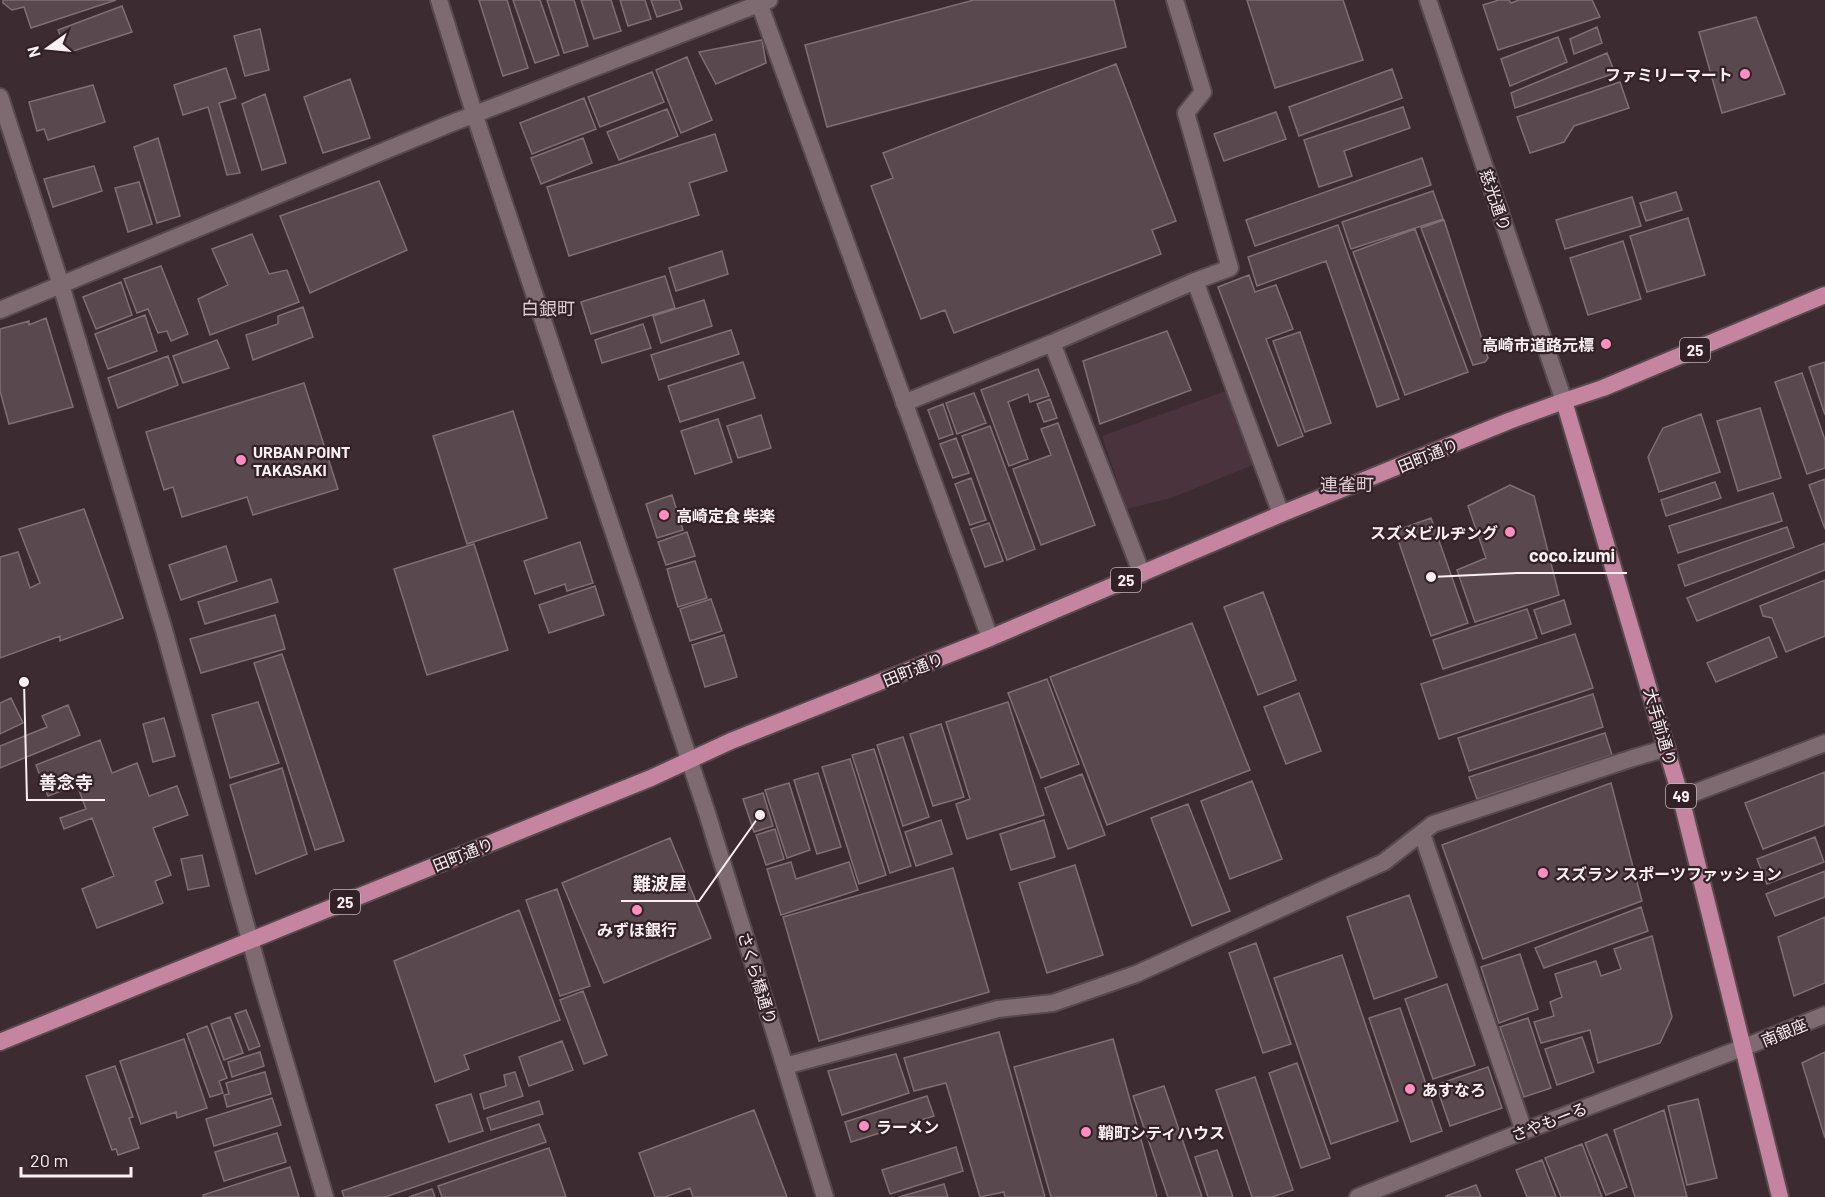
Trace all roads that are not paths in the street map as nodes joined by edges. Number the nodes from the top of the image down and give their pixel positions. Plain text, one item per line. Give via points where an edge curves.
1 (440, 0) edge
2 (1175, 0) edge
3 (1428, 0) edge
4 (762, 1) edge
5 (0, 97) edge
6 (475, 116) junction
7 (1195, 281) junction
8 (61, 285) junction
9 (1825, 295) edge
10 (0, 310) edge
11 (1052, 344) junction
12 (1564, 400) junction
13 (904, 403) junction
14 (1281, 514) junction
15 (1142, 574) junction
16 (990, 638) junction
17 (1825, 743) edge
18 (1667, 748) junction
19 (689, 760) junction
20 (1682, 798) junction
21 (1422, 834) junction
22 (250, 941) junction
23 (1825, 1015) edge
24 (0, 1042) edge
25 (1742, 1048) junction
26 (785, 1066) junction
27 (1524, 1131) junction
28 (325, 1197) edge
29 (825, 1197) edge
30 (1358, 1197) edge
31 (1780, 1197) edge

1 - 6 street, さくら橋通り
2 - 7 street via 1203,92 1186,112 1230,268
3 - 12 street, 慈光通り
4 - 6 street
4 - 13 street
5 - 8 street
6 - 8 street
6 - 19 street, さくら橋通り
7 - 11 street
7 - 14 street
8 - 10 street
8 - 22 street via 164,630
9 - 12 main road, 田町通り / 25 via 1603,388
11 - 13 street
11 - 15 street
12 - 14 main road, 田町通り / 25
12 - 18 main road, 大手前通り / 49
13 - 16 street
14 - 15 main road, 田町通り / 25
15 - 16 main road, 田町通り / 25
16 - 19 main road, 田町通り / 25
17 - 20 street
18 - 20 main road, 大手前通り / 49
18 - 21 street via 1433,824
19 - 22 main road, 田町通り / 25
19 - 26 street, さくら橋通り
20 - 25 main road, 大手前通り / 49
21 - 26 street via 1384,862 1136,974 1053,1003 998,1009
21 - 27 street
22 - 24 main road, 田町通り / 25
22 - 28 street
23 - 25 street, 南銀座
25 - 27 street, さやもーる
25 - 31 main road, 大手前通り / 49
26 - 29 street, さくら橋通り
27 - 30 street, さやもーる

